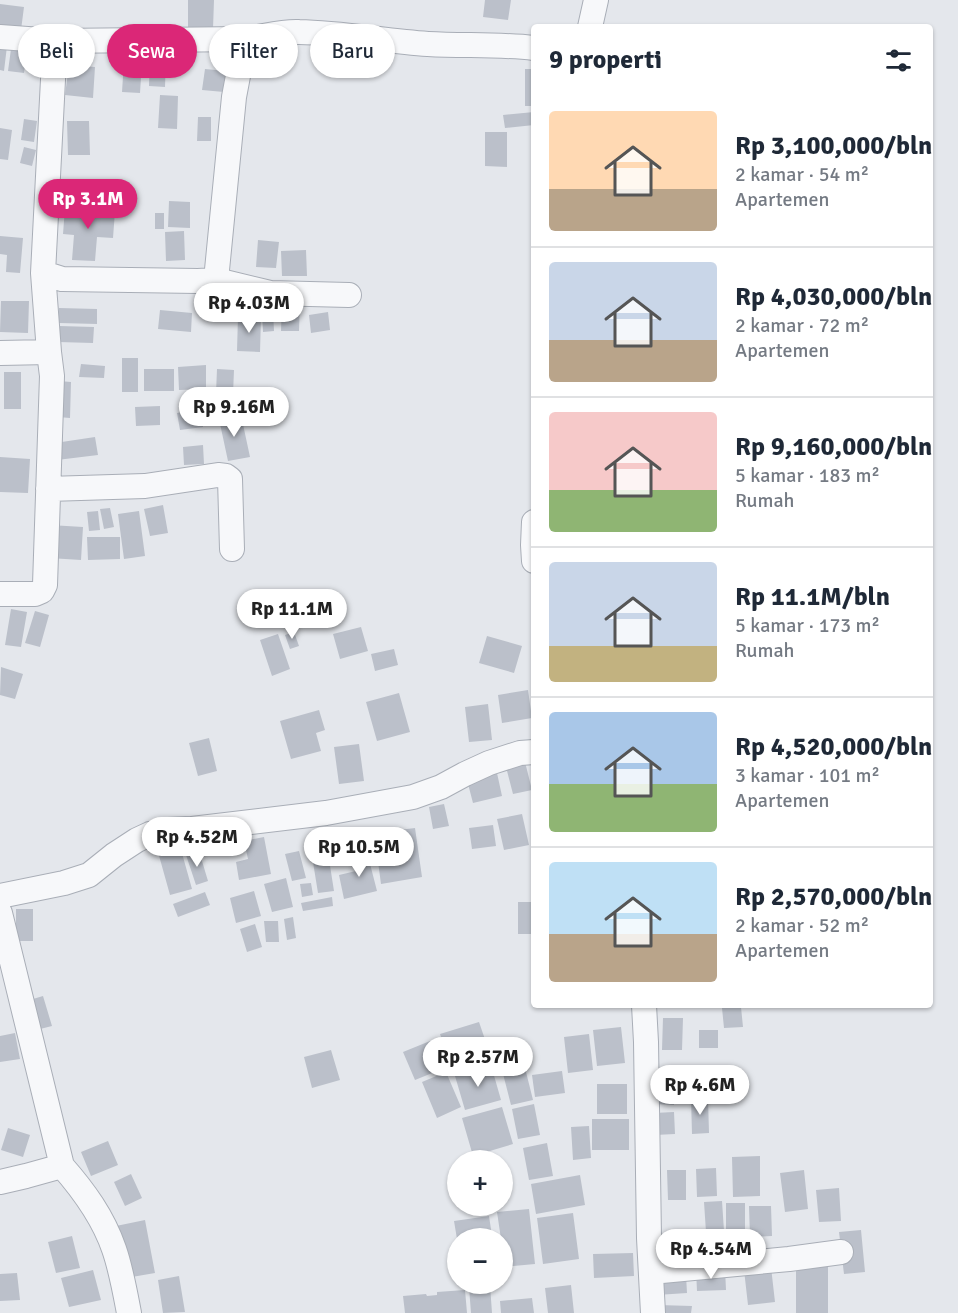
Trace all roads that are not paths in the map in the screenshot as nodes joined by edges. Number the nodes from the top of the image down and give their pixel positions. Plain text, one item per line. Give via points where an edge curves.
1 (596, 0) edge
2 (591, 24) edge
3 (298, 31) edge
4 (0, 37) edge
5 (18, 38) edge
6 (209, 39) edge
7 (95, 41) edge
8 (531, 48) edge
9 (53, 78) edge
10 (238, 78) edge
11 (44, 273) junction
12 (216, 280) junction
13 (348, 295) dead end
14 (0, 352) edge
15 (49, 352) junction
16 (48, 489) junction
17 (232, 549) dead end
18 (0, 594) edge
19 (531, 752) edge
20 (0, 896) edge
21 (0, 913) edge
22 (644, 1008) edge
23 (62, 1166) junction
24 (0, 1182) edge
25 (841, 1252) dead end
26 (651, 1272) junction
27 (129, 1313) edge
28 (653, 1313) edge

1 - 2 street
3 - 8 street via 415,43
4 - 5 street
6 - 7 street
9 - 11 street
10 - 12 street
11 - 12 street via 62,279
11 - 15 street
12 - 13 street via 270,293
14 - 15 street
15 - 16 street via 52,376
16 - 17 street via 145,486 226,476 230,479
16 - 18 street via 45,585 35,594
19 - 20 street via 489,763 441,788 413,797 326,813 150,834 89,875
21 - 23 street
22 - 26 street
23 - 24 street
23 - 27 street via 99,1216 114,1250
25 - 26 street
26 - 28 street

